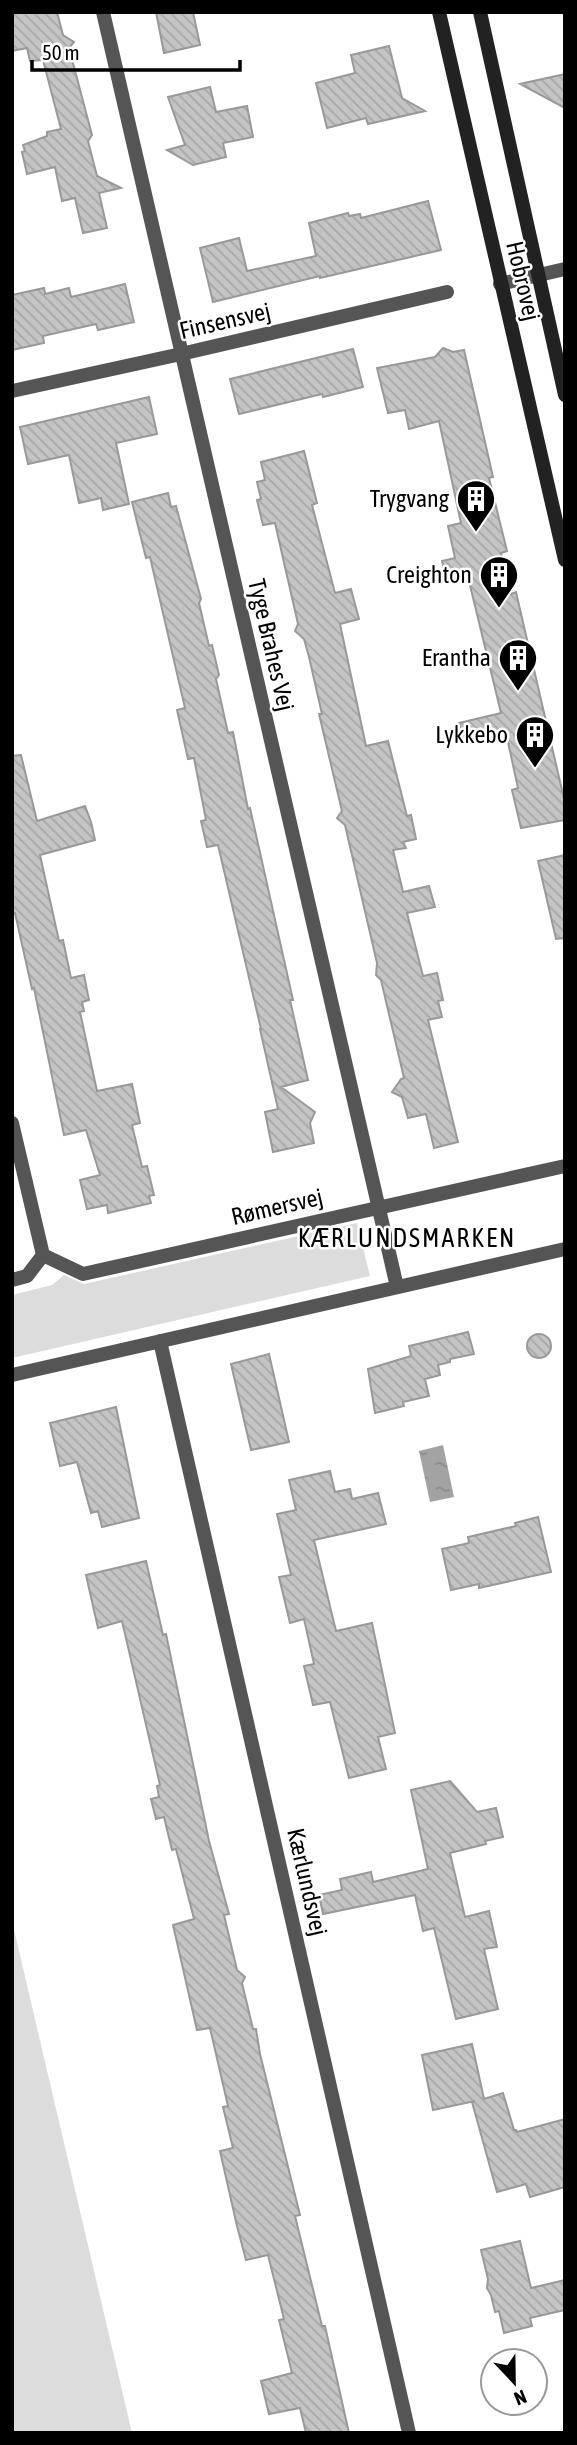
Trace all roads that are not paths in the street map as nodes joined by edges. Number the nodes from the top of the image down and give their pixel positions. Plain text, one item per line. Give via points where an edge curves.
1 (103, 12) edge
2 (439, 12) edge
3 (480, 12) edge
4 (565, 269) edge
5 (537, 275) junction
6 (500, 284) junction
7 (447, 292) dead end
8 (181, 354) junction
9 (12, 391) edge
10 (565, 395) edge
11 (565, 560) edge
12 (12, 1123) edge
13 (565, 1166) edge
14 (378, 1208) junction
15 (565, 1249) edge
16 (43, 1255) junction
17 (12, 1280) edge
18 (397, 1287) junction
19 (160, 1341) junction
20 (12, 1375) edge
21 (409, 2433) edge

1 - 8 street, Tyge Brahes Vej
2 - 6 main road, Hobrovej
3 - 5 main road, Hobrovej
4 - 5 street
5 - 6 street
5 - 10 main road, Hobrovej
6 - 11 main road, Hobrovej
7 - 8 street, Finsensvej
8 - 9 street, Finsensvej
8 - 14 street, Tyge Brahes Vej
12 - 16 street
13 - 14 street, Rømersvej
14 - 16 street, Rømersvej via 83,1274
14 - 18 street, Tyge Brahes Vej
15 - 18 street
16 - 17 street via 27,1276
18 - 19 street
19 - 20 street
19 - 21 street, Kærlundsvej

